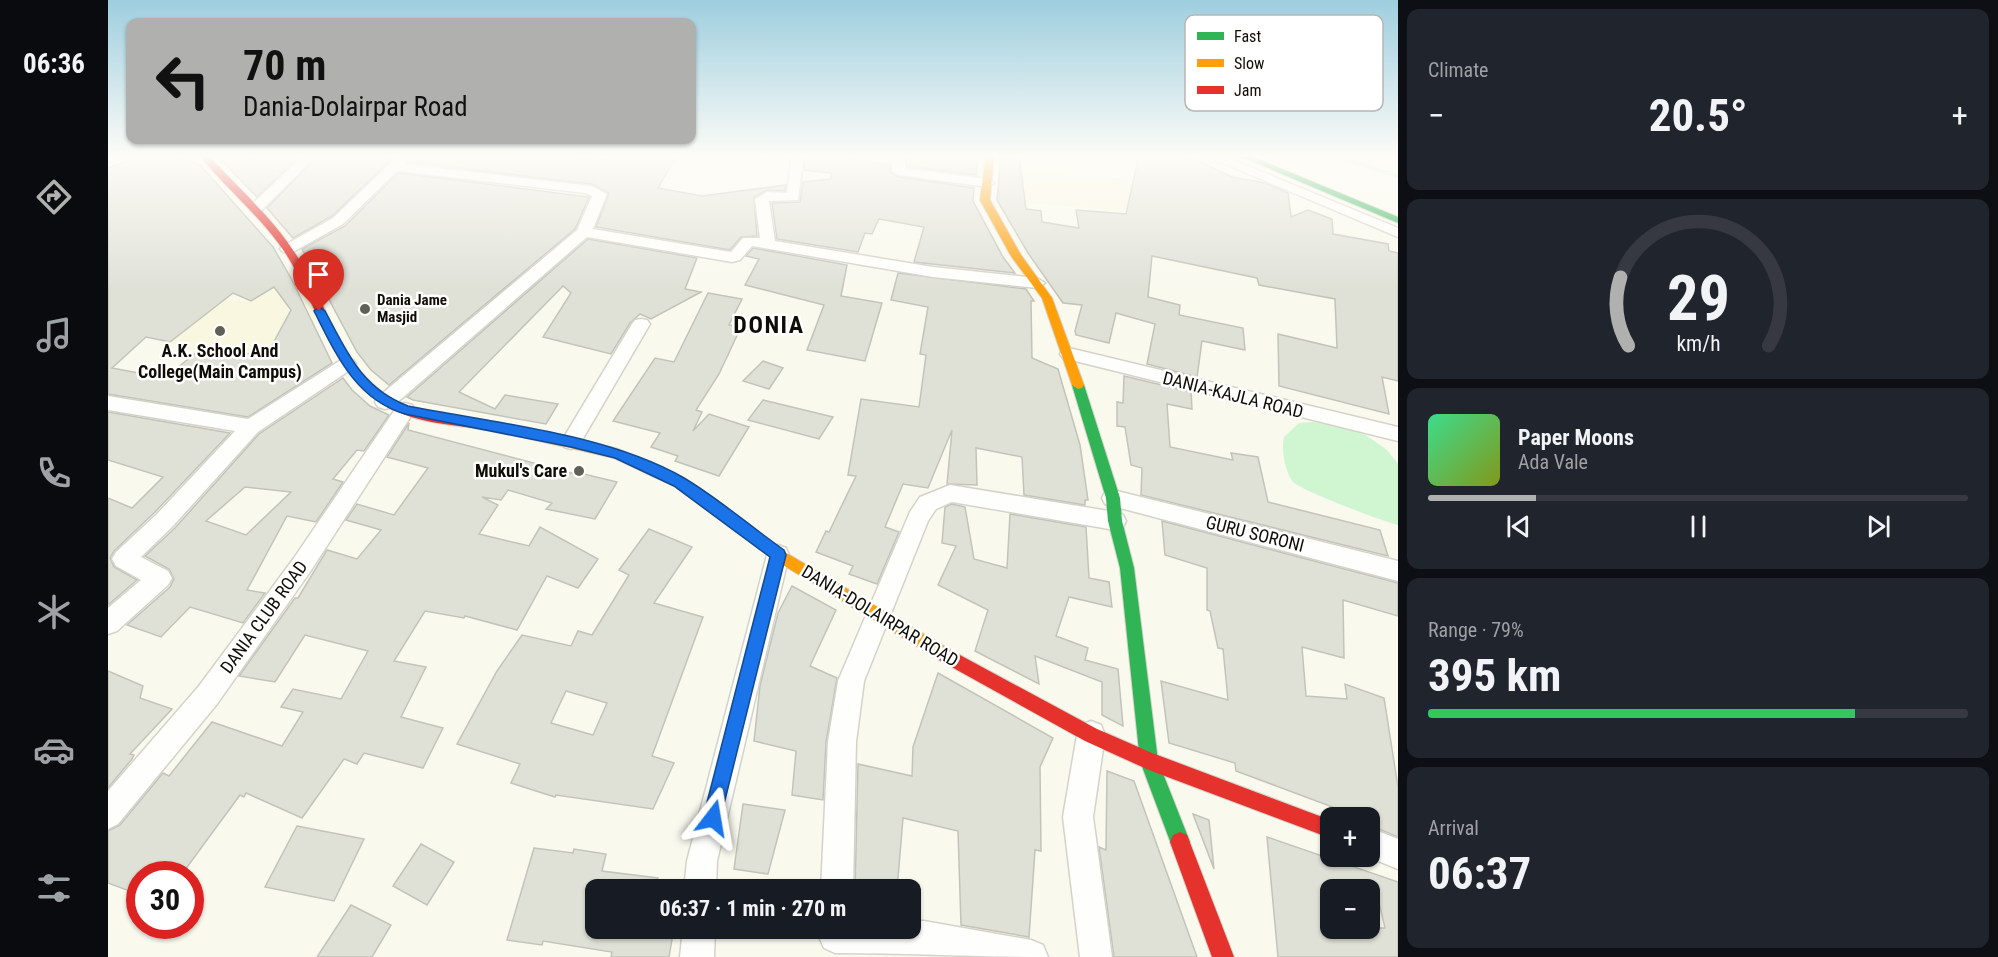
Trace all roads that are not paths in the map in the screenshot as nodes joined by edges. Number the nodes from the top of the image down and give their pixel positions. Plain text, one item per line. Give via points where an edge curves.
1 (248, 200) edge
2 (265, 200) edge
3 (360, 200) edge
4 (598, 200) edge
5 (762, 200) edge
6 (986, 200) edge
7 (1318, 200) edge
8 (1349, 200) edge
9 (1380, 200) edge
10 (1398, 207) edge
11 (256, 208) junction
12 (1398, 220) edge
13 (584, 232) junction
14 (1398, 233) edge
15 (768, 244) junction
16 (288, 249) junction
17 (1037, 283) junction
18 (641, 324) dead end
19 (1069, 354) junction
20 (347, 364) junction
21 (108, 403) edge
22 (395, 406) junction
23 (251, 427) junction
24 (1398, 434) edge
25 (571, 442) junction
26 (1113, 498) junction
27 (1115, 521) junction
28 (778, 555) junction
29 (1398, 571) edge
30 (878, 616) junction
31 (108, 623) edge
32 (1091, 735) junction
33 (1149, 761) junction
34 (110, 810) edge
35 (1320, 825) edge
36 (1380, 847) edge
37 (1398, 854) edge
38 (701, 879) edge
39 (837, 879) edge
40 (698, 939) edge
41 (836, 941) edge
42 (697, 957) edge
43 (1031, 957) edge
44 (1096, 957) edge
45 (1223, 957) edge

1 - 11 main road, DANIA-DOLAIRPAR ROAD
2 - 11 street
3 - 16 street via 338,221
4 - 13 street
5 - 15 street
6 - 17 main road via 1016,256
7 - 14 street
8 - 12 main road
9 - 10 main road
11 - 16 main road, DANIA-DOLAIRPAR ROAD
13 - 15 street via 732,257 748,241
13 - 22 street, DANIA CLUB ROAD
15 - 17 street via 933,272
16 - 20 main road, DANIA-DOLAIRPAR ROAD via 310,285
17 - 19 main road
18 - 25 street
19 - 24 street, DANIA-KAJLA ROAD
19 - 26 main road
20 - 22 main road, DANIA-DOLAIRPAR ROAD via 365,387
20 - 23 street
21 - 23 street
22 - 25 main road, DANIA-DOLAIRPAR ROAD
22 - 34 street, DANIA CLUB ROAD via 302,565 208,695
23 - 31 street via 124,559 160,578
25 - 28 main road, DANIA-DOLAIRPAR ROAD via 618,454 679,482
26 - 27 main road
26 - 29 street, GURU SORONI
27 - 30 street via 950,493 928,503 918,518
27 - 33 main road via 1127,568
28 - 30 main road, DANIA-DOLAIRPAR ROAD
28 - 38 street
30 - 32 main road, DANIA-DOLAIRPAR ROAD
30 - 39 street via 851,681 842,742
32 - 33 main road, DANIA-DOLAIRPAR ROAD
32 - 44 street via 1078,818
33 - 35 main road, DANIA-DOLAIRPAR ROAD
33 - 45 main road
36 - 37 street
40 - 42 street
41 - 43 street via 924,937

